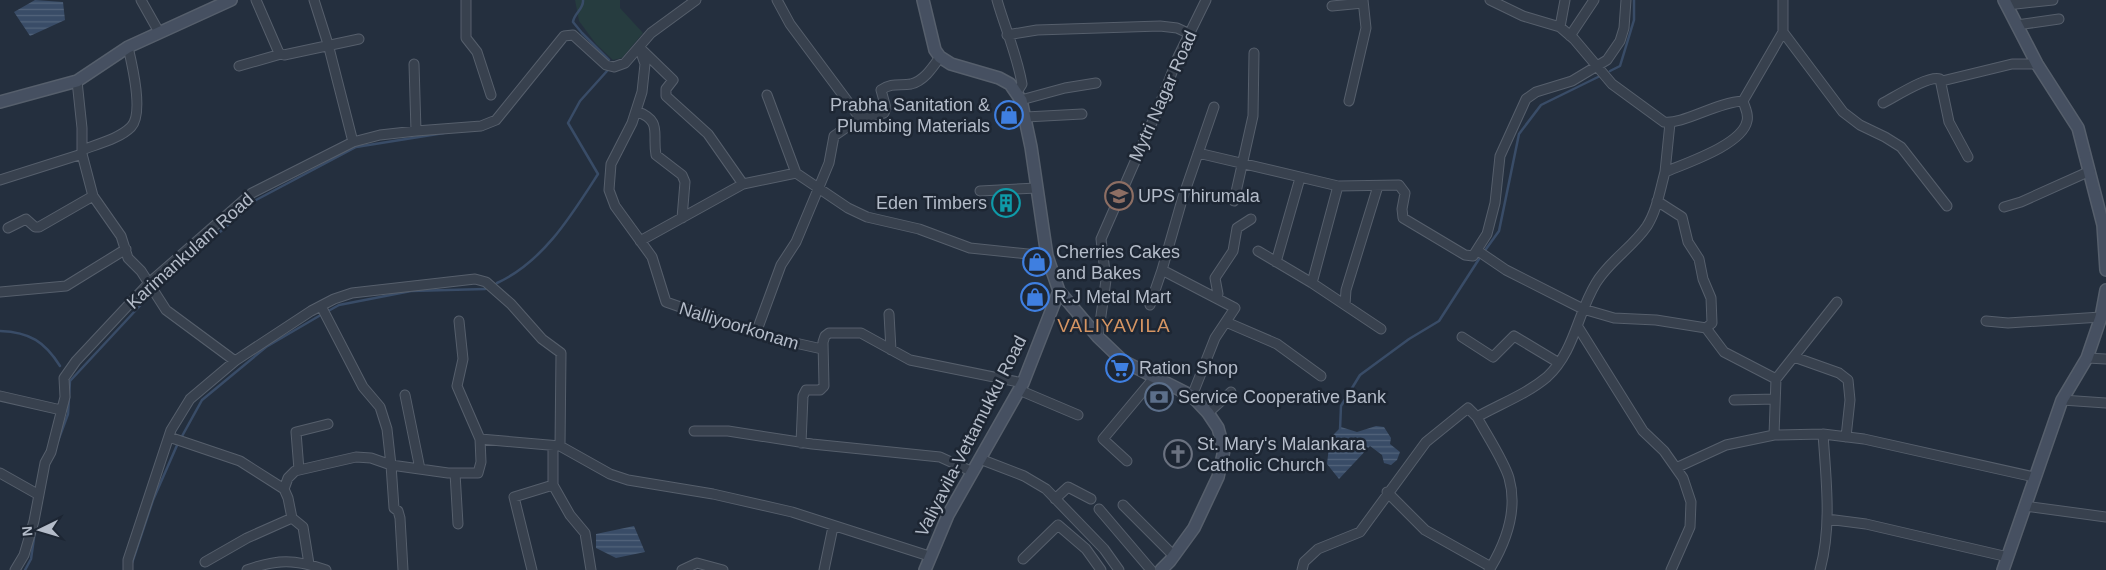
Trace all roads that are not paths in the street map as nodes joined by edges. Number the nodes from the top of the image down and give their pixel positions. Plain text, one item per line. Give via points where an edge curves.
1 (141, 0) edge
2 (231, 0) edge
3 (256, 0) edge
4 (314, 0) edge
5 (696, 0) edge
6 (777, 0) edge
7 (923, 0) edge
8 (997, 0) edge
9 (1206, 0) edge
10 (1490, 0) edge
11 (1565, 0) edge
12 (1594, 0) edge
13 (1626, 0) edge
14 (1783, 0) edge
15 (2052, 0) edge
16 (1363, 1) edge
17 (466, 3) edge
18 (2006, 3) edge
19 (215, 4) edge
20 (1332, 6) dead end
21 (2059, 19) dead end
22 (2017, 25) junction
23 (1560, 27) junction
24 (159, 32) junction
25 (1783, 32) junction
26 (1190, 34) junction
27 (1006, 35) junction
28 (1570, 36) junction
29 (359, 39) dead end
30 (328, 44) junction
31 (128, 47) junction
32 (639, 47) junction
33 (1254, 53) dead end
34 (281, 54) junction
35 (940, 57) junction
36 (414, 64) dead end
37 (2037, 64) junction
38 (1597, 65) junction
39 (239, 66) dead end
40 (77, 81) junction
41 (1942, 81) junction
42 (1096, 84) dead end
43 (491, 95) dead end
44 (768, 95) dead end
45 (1019, 96) junction
46 (1349, 101) dead end
47 (1743, 101) junction
48 (0, 102) edge
49 (1883, 104) dead end
50 (1214, 107) dead end
51 (636, 111) junction
52 (1082, 114) dead end
53 (1026, 117) junction
54 (860, 118) junction
55 (1670, 123) junction
56 (416, 131) junction
57 (353, 142) junction
58 (82, 152) junction
59 (1198, 153) junction
60 (1968, 157) dead end
61 (1242, 165) junction
62 (1665, 172) junction
63 (2090, 172) junction
64 (796, 173) junction
65 (1300, 178) junction
66 (0, 180) edge
67 (743, 184) junction
68 (1338, 186) junction
69 (1378, 186) junction
70 (1037, 188) junction
71 (818, 190) junction
72 (980, 191) dead end
73 (93, 196) junction
74 (1234, 201) dead end
75 (1657, 201) junction
76 (1947, 206) dead end
77 (2004, 207) dead end
78 (682, 218) junction
79 (1251, 219) dead end
80 (2104, 225) edge
81 (8, 228) dead end
82 (640, 241) junction
83 (126, 249) junction
84 (1258, 251) dead end
85 (1478, 251) junction
86 (1047, 256) junction
87 (1276, 262) junction
88 (1162, 270) junction
89 (2106, 270) edge
90 (149, 283) junction
91 (1312, 283) junction
92 (2106, 290) edge
93 (1059, 291) junction
94 (0, 292) edge
95 (1216, 297) junction
96 (1837, 302) dead end
97 (1150, 305) dead end
98 (1344, 305) junction
99 (321, 306) junction
100 (1583, 309) junction
101 (889, 314) dead end
102 (2101, 317) junction
103 (459, 321) dead end
104 (1986, 321) dead end
105 (1226, 322) junction
106 (1578, 327) junction
107 (1706, 328) junction
108 (1381, 329) dead end
109 (756, 333) junction
110 (1098, 337) junction
111 (1462, 337) dead end
112 (822, 349) junction
113 (891, 350) junction
114 (1794, 357) junction
115 (2087, 358) junction
116 (2106, 359) edge
117 (235, 361) junction
118 (1559, 363) junction
119 (1322, 376) dead end
120 (1154, 378) junction
121 (1776, 379) junction
122 (1021, 387) junction
123 (1231, 392) dead end
124 (405, 395) dead end
125 (0, 396) edge
126 (1192, 396) junction
127 (1775, 399) junction
128 (1734, 400) dead end
129 (2062, 400) junction
130 (2106, 403) edge
131 (61, 410) junction
132 (1208, 413) junction
133 (1078, 415) dead end
134 (1477, 416) junction
135 (328, 424) dead end
136 (694, 432) dead end
137 (1823, 434) junction
138 (1774, 435) junction
139 (1846, 437) junction
140 (172, 438) junction
141 (480, 439) junction
142 (801, 443) junction
143 (556, 447) junction
144 (980, 460) junction
145 (1127, 461) dead end
146 (391, 465) junction
147 (1678, 467) junction
148 (420, 469) junction
149 (298, 470) junction
150 (973, 472) junction
151 (455, 473) junction
152 (0, 474) edge
153 (2034, 477) junction
154 (553, 485) junction
155 (284, 489) junction
156 (1387, 492) junction
157 (39, 495) junction
158 (1055, 499) junction
159 (1091, 499) dead end
160 (1123, 505) dead end
161 (2025, 506) junction
162 (1099, 509) dead end
163 (2106, 517) edge
164 (292, 518) junction
165 (1827, 519) junction
166 (458, 524) dead end
167 (833, 527) junction
168 (929, 556) junction
169 (1174, 556) junction
170 (2008, 557) junction
171 (1023, 559) dead end
172 (205, 562) dead end
173 (309, 564) junction
174 (290, 566) edge
175 (694, 566) edge
176 (1490, 568) edge
177 (15, 570) edge
178 (128, 570) edge
179 (247, 570) edge
180 (326, 570) edge
181 (403, 570) edge
182 (532, 570) edge
183 (591, 570) edge
184 (682, 570) edge
185 (722, 570) edge
186 (824, 570) edge
187 (926, 570) edge
188 (1101, 570) edge
189 (1119, 570) edge
190 (1151, 570) edge
191 (1161, 570) edge
192 (1302, 570) edge
193 (1671, 570) edge
194 (1820, 570) edge
195 (2004, 570) edge

1 - 24 street
2 - 19 main road
3 - 34 street
4 - 30 street
5 - 32 street, Karimankulam Road via 651,33
6 - 54 street via 790,24
7 - 35 main road via 935,50
8 - 27 street
9 - 26 street, Mytri Nagar Road
10 - 23 street via 1524,16
11 - 23 street
12 - 28 street
13 - 38 street via 1620,41 1607,60
14 - 25 street
15 - 18 street
16 - 20 street
16 - 46 street via 1366,28
17 - 43 street via 466,38 477,52
18 - 22 main road
19 - 24 main road
21 - 22 street
22 - 37 main road
23 - 28 street
24 - 31 main road
25 - 47 street
25 - 76 street via 1843,112 1860,126 1901,148
26 - 27 street via 1160,26 1037,30
26 - 110 street, Mytri Nagar Road via 1101,239 1106,280
27 - 45 street via 1020,69 1022,84
28 - 38 street
29 - 30 street
30 - 34 street
30 - 57 street
31 - 40 main road
31 - 58 street via 134,70 136,119 122,134
32 - 51 street, Nalliyoorkonam via 645,64
32 - 56 street, Karimankulam Road via 625,63 610,67 568,34 496,120 481,126
32 - 67 street via 673,80 666,89 666,96 708,134
33 - 61 street via 1254,116
34 - 39 street
35 - 45 main road via 951,64 999,78
35 - 54 street via 929,72 913,84 890,85 881,90 886,108 884,113
36 - 56 street
37 - 41 street via 2012,64
37 - 63 main road via 2078,128
38 - 55 street via 1612,84 1664,122
38 - 85 street via 1572,81 1536,92 1526,99 1500,156 1490,224
40 - 48 main road
40 - 58 street
41 - 49 street via 1934,78 1926,81
41 - 60 street via 1949,122
42 - 45 street
44 - 64 street
45 - 53 main road
47 - 55 street via 1719,105
47 - 62 street via 1747,123 1732,140
50 - 59 street
51 - 78 street via 648,115 654,122 656,156 682,176
51 - 82 street, Nalliyoorkonam via 611,164 609,181 615,206
52 - 53 street
53 - 70 main road
54 - 71 street via 834,136 829,163
55 - 62 street
56 - 57 street, Karimankulam Road
57 - 90 street, Karimankulam Road via 252,193
58 - 66 street
58 - 73 street
59 - 61 street
59 - 88 street
61 - 65 street
61 - 74 street
62 - 75 street
63 - 77 street
63 - 80 main road
64 - 67 street
64 - 71 street
65 - 68 street
65 - 87 street
67 - 78 street
68 - 69 street
68 - 91 street
69 - 85 street via 1402,186 1405,193 1402,215 1464,255 1473,256
69 - 98 street
70 - 72 street
70 - 86 main road
71 - 86 street via 868,217 919,229 970,248
71 - 109 street via 796,242 781,265
73 - 81 street via 39,226 26,219
73 - 83 street via 121,236
75 - 100 street via 1647,226 1596,282
75 - 107 street via 1682,217 1688,242 1698,259 1711,298 1712,323
78 - 82 street
79 - 95 street via 1237,228 1233,251 1215,278
80 - 89 main road
82 - 109 street, Nalliyoorkonam via 655,263 666,302
83 - 90 street via 128,258
83 - 94 street via 66,286
84 - 87 street
85 - 100 street via 1506,270
86 - 93 main road
87 - 91 street
88 - 95 street
88 - 97 street
90 - 117 street via 166,310
90 - 131 street, Karimankulam Road via 64,378 65,398
91 - 98 street
92 - 102 main road
93 - 110 main road
93 - 122 main road, Valiyavila-Vettamukku Road
95 - 105 street via 1235,308
96 - 114 street
98 - 108 street
99 - 117 street
99 - 143 street via 352,293 446,281 475,279 486,282 511,304 542,340 561,353
99 - 146 street via 363,387 380,407 387,430
100 - 106 street
100 - 107 street via 1614,318 1656,320
101 - 113 street
102 - 104 street via 2008,323
102 - 115 main road
103 - 141 street via 463,359 457,386
105 - 119 street via 1277,344
105 - 126 street via 1215,338
106 - 118 street via 1571,346
106 - 147 street via 1643,431
107 - 121 street via 1724,352
109 - 112 street, Nalliyoorkonam
110 - 120 main road via 1123,361
111 - 118 street via 1493,357 1514,336
112 - 113 street, Nalliyoorkonam via 829,333 862,333
112 - 142 street, Nalliyoorkonam via 824,386 823,389 806,390 804,393
113 - 122 street via 910,360
114 - 121 street
114 - 139 street via 1838,373 1848,380 1850,400
115 - 116 street
115 - 129 main road
117 - 140 street via 190,399
118 - 134 street via 1532,388
120 - 126 main road
120 - 145 street via 1104,439
121 - 127 street
122 - 133 street
122 - 144 main road, Valiyavila-Vettamukku Road
123 - 132 street
124 - 148 street
125 - 131 street
126 - 132 main road
127 - 128 street
127 - 138 street
129 - 130 street
129 - 153 main road
131 - 157 street, Karimankulam Road
132 - 169 main road via 1222,439 1223,460 1194,528
134 - 156 street via 1468,408 1426,442
134 - 176 street via 1509,478 1512,511 1504,544
135 - 149 street via 296,432
136 - 142 street via 728,431
137 - 138 street
137 - 139 street
137 - 165 street
138 - 147 street via 1726,445
139 - 153 street
140 - 155 street via 240,460
140 - 178 street via 142,513
141 - 143 street
141 - 151 street via 478,473
142 - 150 street via 940,457
143 - 154 street
143 - 167 street via 628,480 754,503
144 - 150 main road, Valiyavila-Vettamukku Road
144 - 158 street via 1024,476 1046,489
146 - 148 street
146 - 149 street via 356,457
146 - 181 street via 394,508 400,518
147 - 193 street via 1692,514 1690,527
148 - 151 street
149 - 155 street via 288,478
150 - 168 main road, Valiyavila-Vettamukku Road
151 - 166 street
152 - 157 street
153 - 161 main road
154 - 182 street via 514,497
154 - 183 street via 585,533
155 - 164 street
156 - 176 street via 1425,530
156 - 192 street via 1360,532 1318,549 1304,562
157 - 177 street, Karimankulam Road via 24,555
158 - 159 street via 1068,488
158 - 189 street via 1104,549
160 - 169 street
161 - 163 street
161 - 170 main road
162 - 190 street
164 - 172 street
164 - 173 street via 303,527
165 - 170 street via 1866,524
165 - 194 street via 1826,549
167 - 168 street
167 - 186 street
168 - 187 main road, Valiyavila-Vettamukku Road
169 - 191 main road
170 - 195 main road
171 - 188 street via 1058,525 1086,549
173 - 174 street
173 - 180 street
174 - 179 street via 272,561
175 - 184 street
175 - 185 street via 705,564

